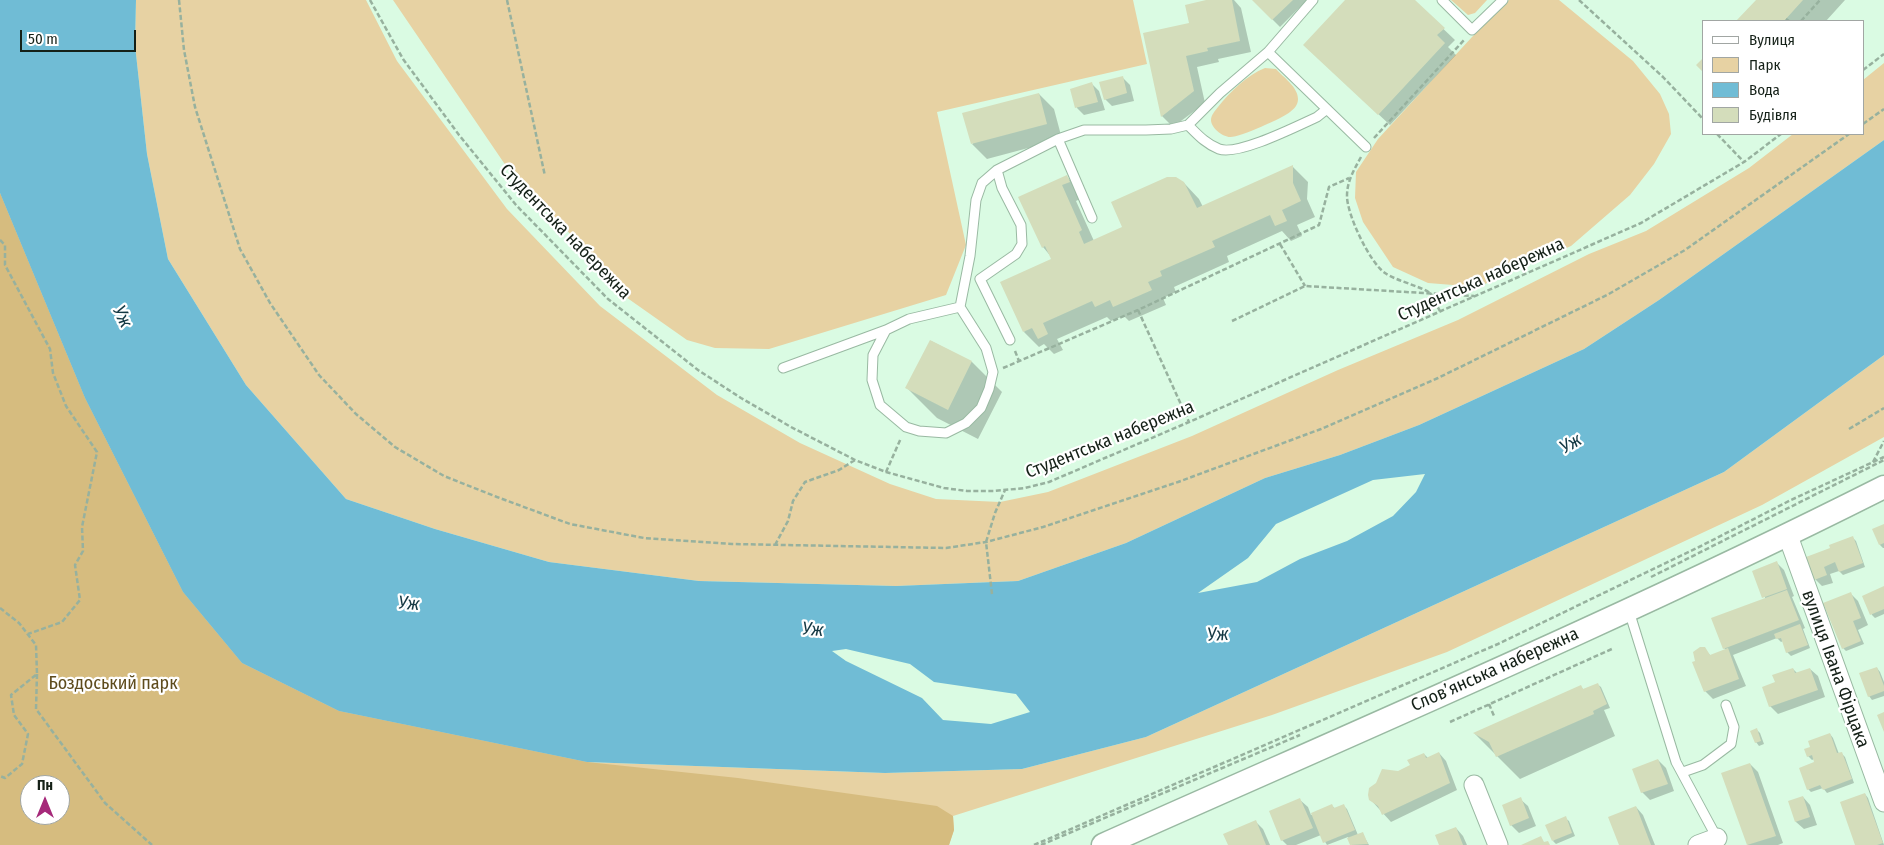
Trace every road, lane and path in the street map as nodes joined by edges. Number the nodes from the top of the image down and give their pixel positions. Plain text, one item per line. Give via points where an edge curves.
1 (179, 0) edge
2 (370, 0) edge
3 (507, 0) edge
4 (1313, 0) edge
5 (1442, 0) edge
6 (1503, 0) edge
7 (1579, 0) edge
8 (1820, 0) edge
9 (1803, 20) edge
10 (1472, 30) junction
11 (1268, 52) junction
12 (1884, 54) edge
13 (1864, 69) edge
14 (1327, 109) junction
15 (1884, 109) edge
16 (1702, 118) edge
17 (1864, 123) edge
18 (1188, 126) junction
19 (1718, 135) edge
20 (1780, 135) edge
21 (1848, 135) edge
22 (1058, 139) junction
23 (1366, 148) junction
24 (1744, 162) junction
25 (997, 170) junction
26 (545, 176) dead end
27 (1349, 178) junction
28 (1092, 218) dead end
29 (0, 240) edge
30 (1280, 244) junction
31 (1305, 286) junction
32 (1430, 294) junction
33 (1475, 296) junction
34 (960, 308) junction
35 (1138, 310) junction
36 (1440, 312) junction
37 (1232, 321) dead end
38 (886, 330) junction
39 (1010, 340) dead end
40 (1011, 365) dead end
41 (784, 368) dead end
42 (1884, 408) edge
43 (1189, 422) junction
44 (906, 427) junction
45 (1849, 429) dead end
46 (1884, 441) edge
47 (1884, 459) edge
48 (855, 460) junction
49 (1872, 462) junction
50 (1870, 467) junction
51 (886, 472) junction
52 (1884, 487) edge
53 (1004, 490) junction
54 (1788, 536) junction
55 (986, 542) junction
56 (775, 545) junction
57 (1649, 578) dead end
58 (992, 594) dead end
59 (0, 608) edge
60 (1629, 611) junction
61 (28, 634) junction
62 (1614, 648) dead end
63 (36, 674) junction
64 (1489, 704) junction
65 (1726, 705) dead end
66 (1494, 716) dead end
67 (1450, 722) dead end
68 (1305, 733) dead end
69 (1683, 772) junction
70 (0, 776) edge
71 (1474, 785) dead end
72 (1884, 802) edge
73 (1717, 838) joint
74 (152, 845) edge
75 (1034, 845) edge
76 (1041, 845) edge
77 (1103, 845) edge
78 (1498, 845) edge
79 (1698, 845) edge

1 - 56 path via 195,107 240,249 270,303 319,374 356,414 395,447 444,476 570,524 644,538
2 - 48 path, Студентська набережна via 403,59 459,134 516,205 608,300 698,370 741,398
3 - 26 path
4 - 11 lane
5 - 10 lane
6 - 10 lane
7 - 16 path via 1663,76
8 - 9 path
10 - 23 path
11 - 14 lane
11 - 18 lane
12 - 13 path
14 - 18 lane via 1317,117 1240,149 1221,150 1206,143
14 - 23 lane
15 - 17 path
18 - 22 lane via 1084,130
19 - 24 path
20 - 24 path, Студентська набережна
21 - 55 path via 1685,250 1607,294 1438,378 1321,429 1178,482 1043,527
22 - 25 lane
22 - 28 lane
23 - 27 path
24 - 33 path, Студентська набережна via 1641,223
25 - 34 lane via 982,184 976,200
25 - 39 lane via 1020,225 1022,244 1016,254 980,279
27 - 30 path via 1329,187 1319,225
27 - 32 path via 1347,196 1351,214 1370,254 1384,273
29 - 61 path via 5,245 6,264 50,349 52,373 66,406 97,452 82,527 82,551 75,564 80,600 62,622
30 - 31 path
30 - 35 path
31 - 32 path
31 - 37 path
32 - 33 path
32 - 36 path
33 - 36 path, Студентська набережна
34 - 38 lane via 909,319
34 - 44 lane via 986,348 993,372 989,389 980,408 966,423 946,433 919,432
35 - 40 path
35 - 43 path
36 - 43 path, Студентська набережна
38 - 41 lane
38 - 44 lane via 873,355 872,380 880,405
42 - 45 path
43 - 53 path, Студентська набережна via 1049,482
44 - 51 path
46 - 49 path
47 - 49 path
47 - 50 path
48 - 51 path, Студентська набережна
48 - 56 path via 839,470 805,482 793,501 788,520
49 - 50 path
49 - 75 path via 1498,644
50 - 57 path
51 - 53 path, Студентська набережна via 944,488
52 - 54 street, Словʼянська набережна
53 - 55 path
54 - 60 street, Словʼянська набережна
54 - 72 street, вулиця Івана Фірцака
55 - 56 path via 946,548
55 - 58 path
59 - 61 path via 19,622
60 - 69 lane via 1669,742
60 - 77 street, Словʼянська набережна
61 - 63 path via 36,644
62 - 64 path
63 - 70 path via 11,695 14,715 28,734 22,764 5,778
63 - 74 path via 36,709 104,803
64 - 66 path
64 - 67 path
65 - 69 lane via 1734,727 1731,744 1703,765
68 - 76 path
69 - 73 lane
71 - 78 street
73 - 79 street

